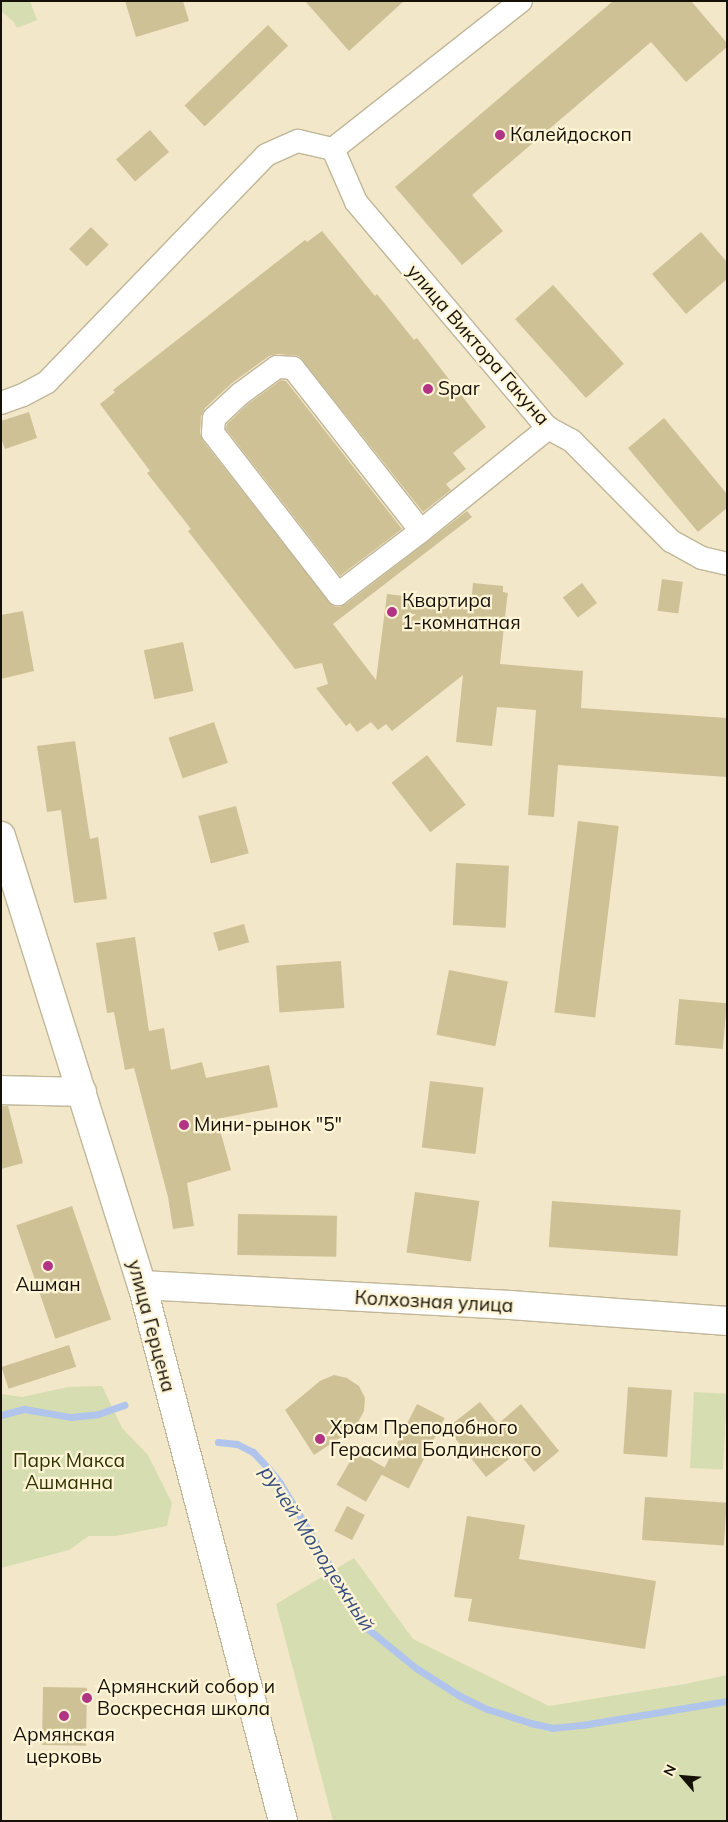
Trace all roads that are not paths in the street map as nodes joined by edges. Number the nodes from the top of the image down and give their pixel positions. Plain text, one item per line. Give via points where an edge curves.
1 (520, 1) edge
2 (333, 149) junction
3 (1, 403) edge
4 (548, 428) junction
5 (421, 532) junction
6 (727, 564) edge
7 (1, 836) edge
8 (1, 1090) edge
9 (82, 1092) junction
10 (142, 1285) junction
11 (727, 1321) edge
12 (283, 1821) edge

1 - 2 street
2 - 3 street via 298,141 266,155 47,382
2 - 4 street, улица Виктора Гакуна via 356,202
4 - 5 street
4 - 6 street, улица Виктора Гакуна via 572,441 671,542 702,558
5 - 5 street via 293,368 277,367 214,418 213,433 338,594
7 - 9 main road, улица Герцена
8 - 9 main road
9 - 10 main road, улица Герцена
10 - 11 main road, Колхозная улица
10 - 12 main road, улица Герцена

